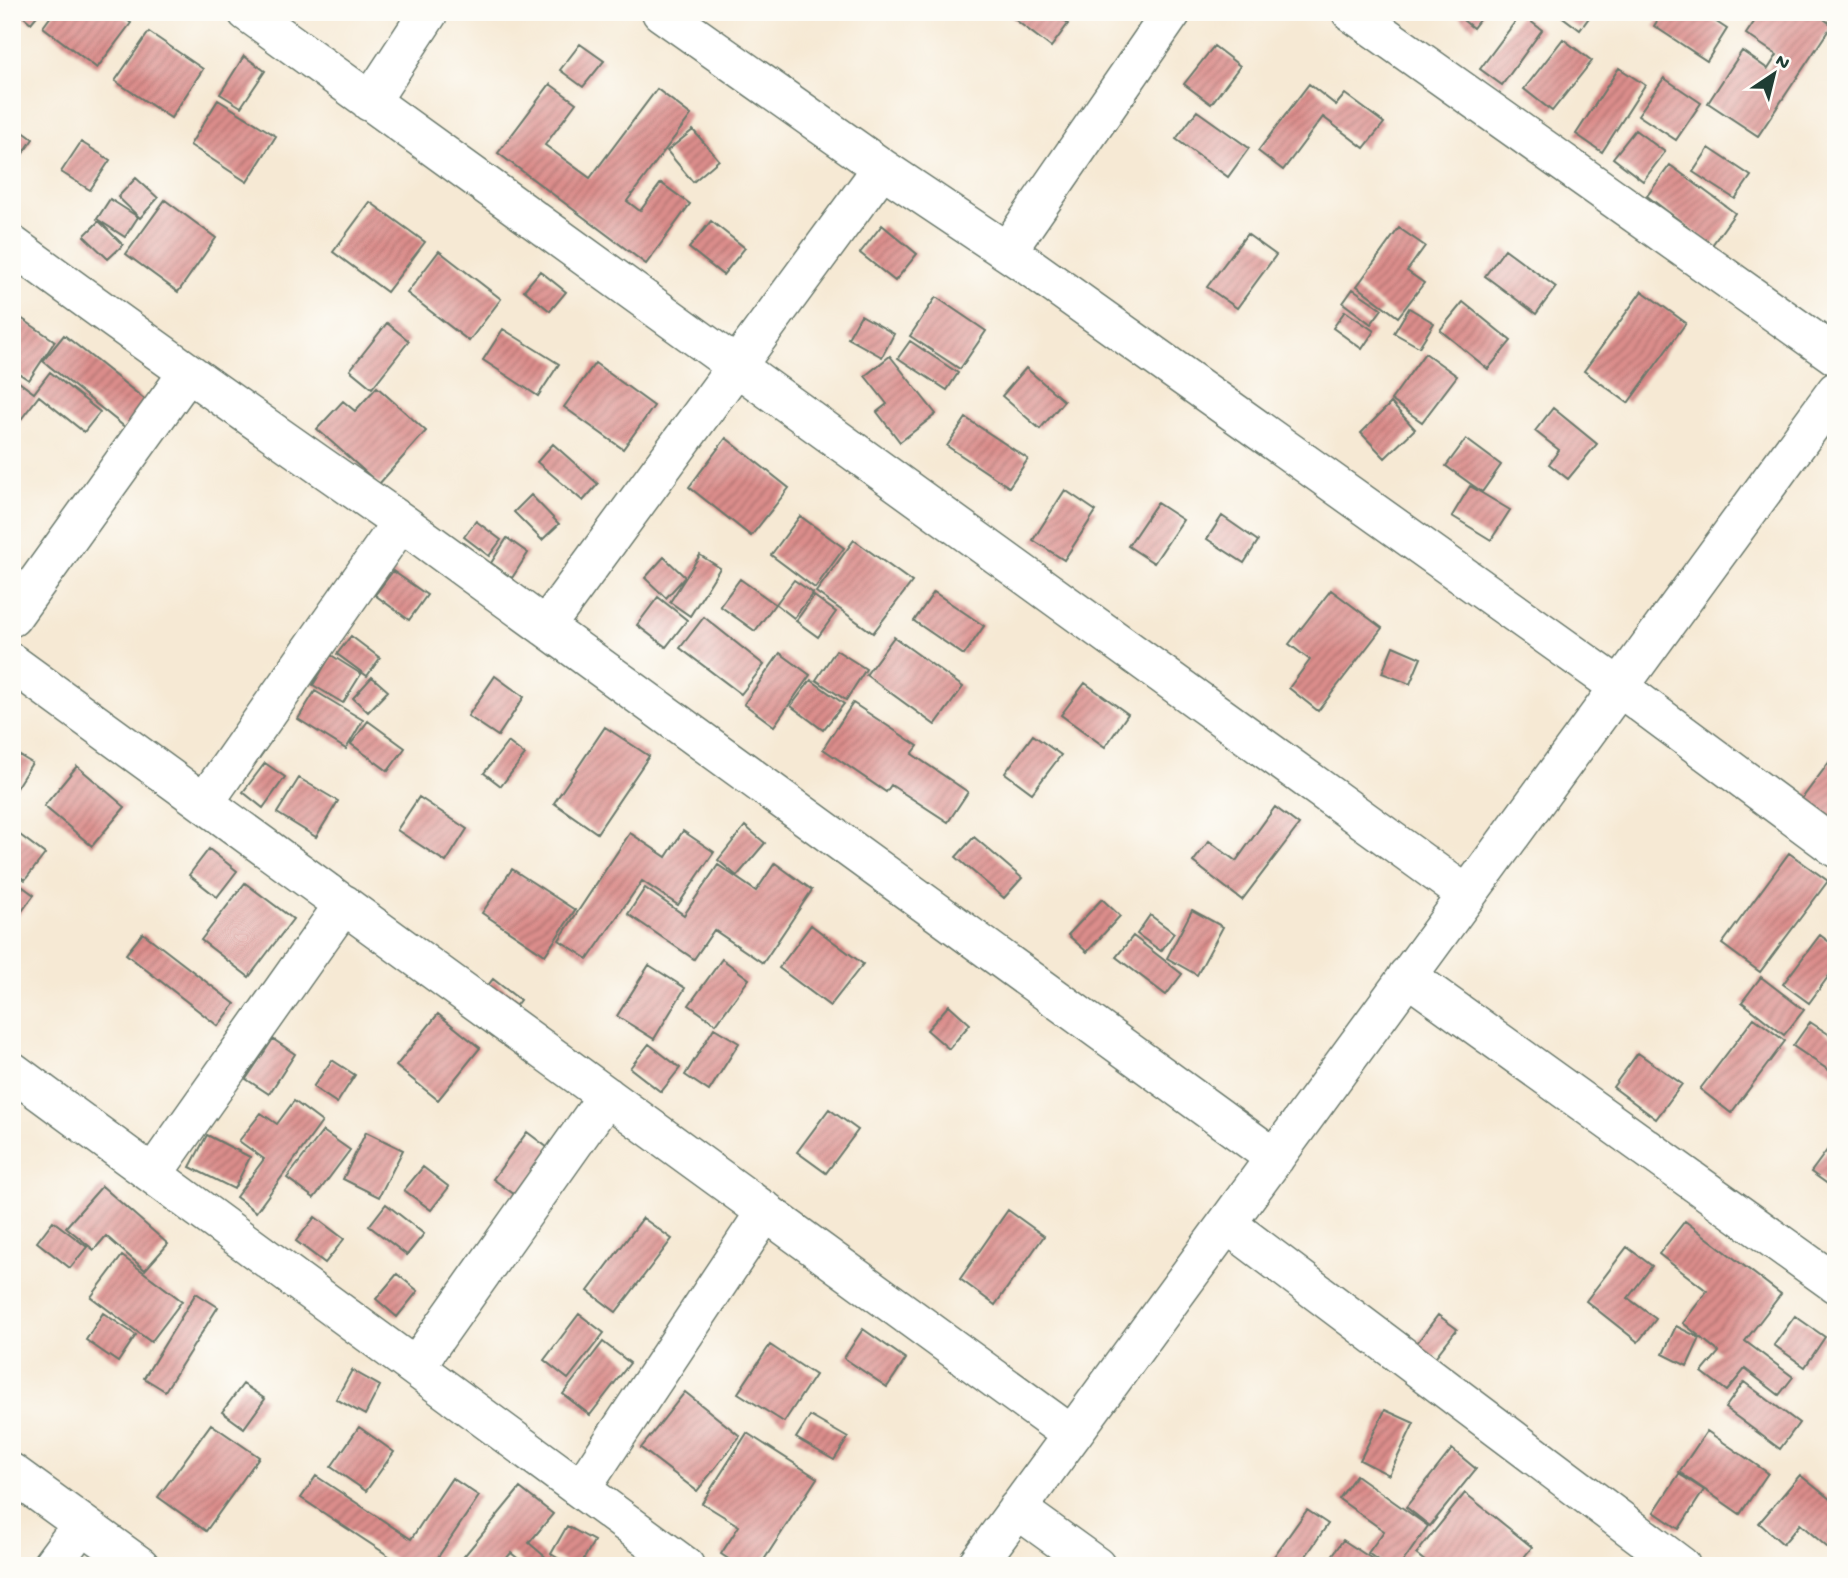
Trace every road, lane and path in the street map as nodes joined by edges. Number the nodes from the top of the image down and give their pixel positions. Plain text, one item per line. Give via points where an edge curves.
1 (247, 12) edge
2 (429, 12) edge
3 (661, 12) edge
4 (1172, 12) edge
5 (1351, 12) edge
6 (370, 102) junction
7 (882, 168) junction
8 (12, 245) edge
9 (1007, 251) junction
10 (1836, 356) edge
11 (737, 367) junction
12 (187, 374) junction
13 (1829, 413) edge
14 (401, 522) junction
15 (12, 617) edge
16 (545, 627) junction
17 (12, 663) edge
18 (1619, 687) junction
19 (204, 803) junction
20 (1836, 848) edge
21 (1467, 895) junction
22 (344, 904) junction
23 (1407, 976) junction
24 (12, 1071) edge
25 (607, 1096) junction
26 (1275, 1158) junction
27 (153, 1174) junction
28 (766, 1212) junction
29 (1227, 1224) junction
30 (1836, 1284) edge
31 (415, 1367) junction
32 (1072, 1435) junction
33 (12, 1473) edge
34 (581, 1489) junction
35 (1017, 1509) junction
36 (82, 1524) junction
37 (51, 1566) edge
38 (139, 1566) edge
39 (685, 1566) edge
40 (976, 1566) edge
41 (1096, 1566) edge
42 (1681, 1566) edge

1 - 6 street
2 - 6 street
3 - 7 street
4 - 9 street
5 - 10 street
6 - 11 street
7 - 9 street
7 - 11 street
8 - 12 street
9 - 18 street
11 - 16 street
11 - 21 street
12 - 14 street
12 - 15 street
13 - 18 street
14 - 16 street
14 - 19 street
16 - 26 street
17 - 19 street
18 - 20 street
18 - 21 street
19 - 22 street
21 - 23 street
22 - 25 street
22 - 27 street
23 - 26 street
23 - 30 street
24 - 27 street
25 - 28 street
25 - 31 street
26 - 29 street
27 - 31 street
28 - 32 street
28 - 34 street
29 - 32 street
29 - 42 street
31 - 34 street
32 - 35 street
33 - 36 street
34 - 39 street
35 - 40 street
35 - 41 street
36 - 37 street
36 - 38 street

